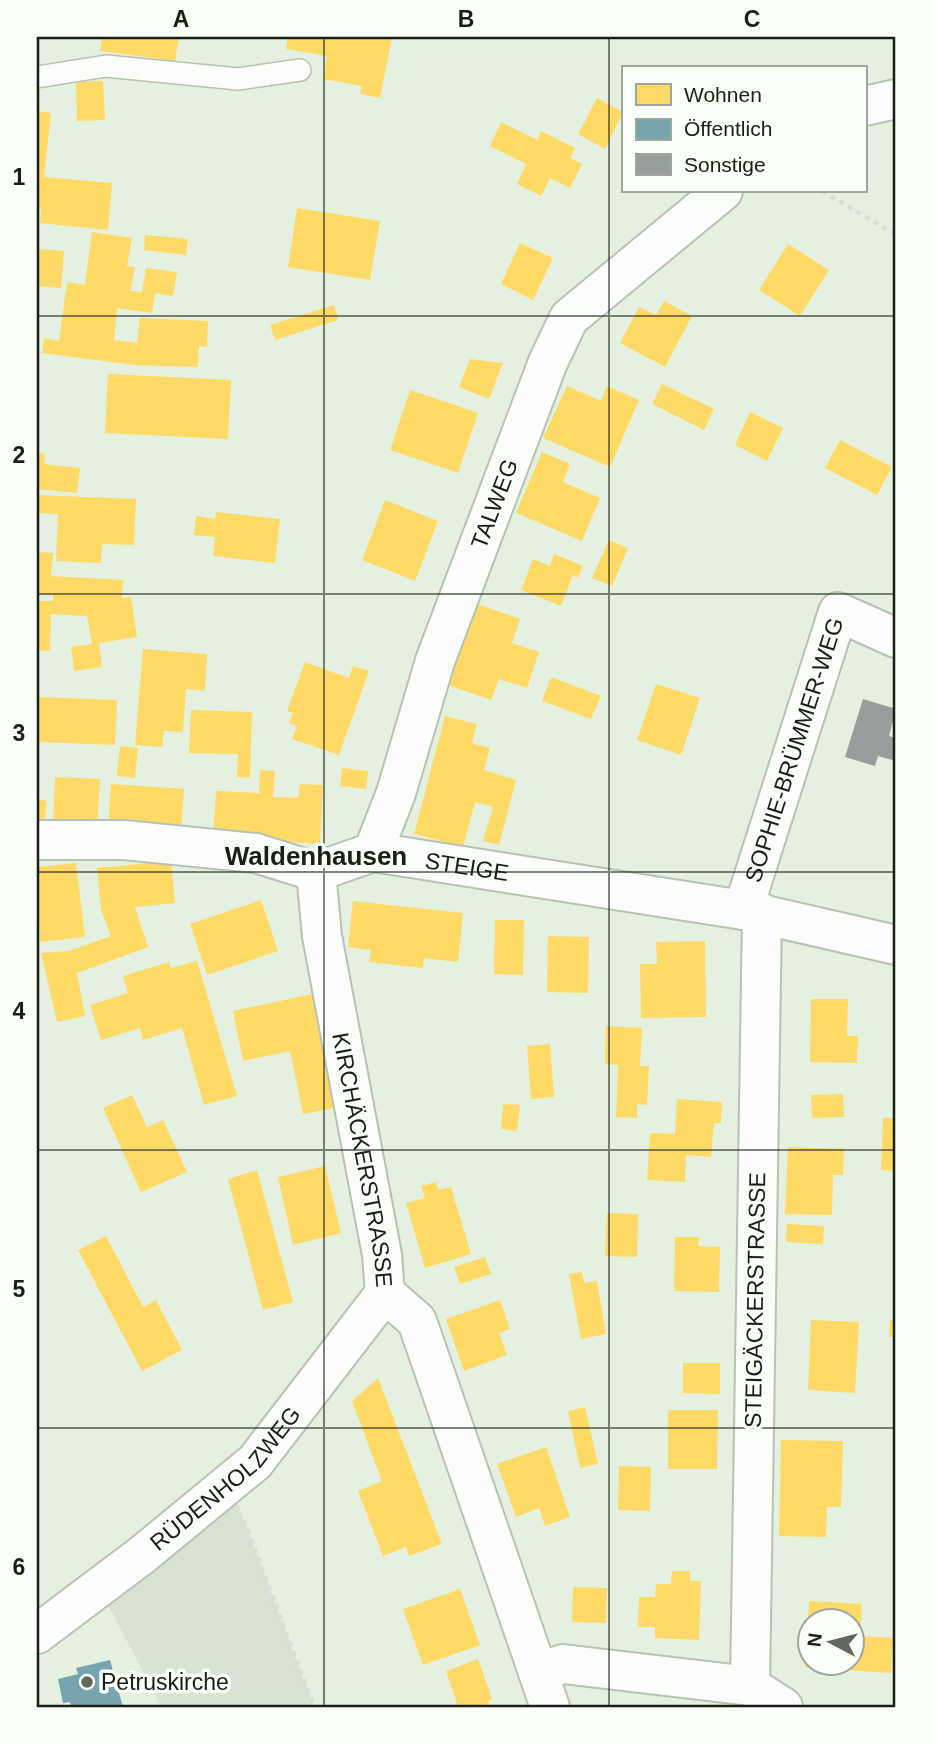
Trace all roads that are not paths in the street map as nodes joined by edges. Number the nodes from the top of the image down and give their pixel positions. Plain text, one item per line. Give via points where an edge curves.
1 (300, 70) dead end
2 (37, 77) edge
3 (896, 99) edge
4 (866, 106) edge
5 (711, 200) edge
6 (896, 638) edge
7 (37, 840) edge
8 (373, 852) junction
9 (316, 872) junction
10 (752, 912) junction
11 (896, 945) edge
12 (386, 1293) junction
13 (37, 1634) edge
14 (750, 1686) junction
15 (544, 1690) edge
16 (783, 1707) edge

1 - 2 lane via 238,79 106,66
3 - 4 street
5 - 8 street, TALWEG via 569,318 548,362 435,661 396,793
6 - 10 street, SOPHIE-BRÜMMER-WEG via 838,612
7 - 9 street via 124,840 256,853
8 - 9 street, STEIGE
8 - 10 street, STEIGE
9 - 12 street, KIRCHÄCKERSTRASSE via 322,936
10 - 11 street, STEIGE
10 - 14 street, STEIGÄCKERSTRASSE
12 - 13 street, RÜDENHOLZWEG via 255,1462
12 - 15 street, KIRCHÄCKERSTRASSE via 417,1321
14 - 15 street via 563,1664
14 - 16 street

